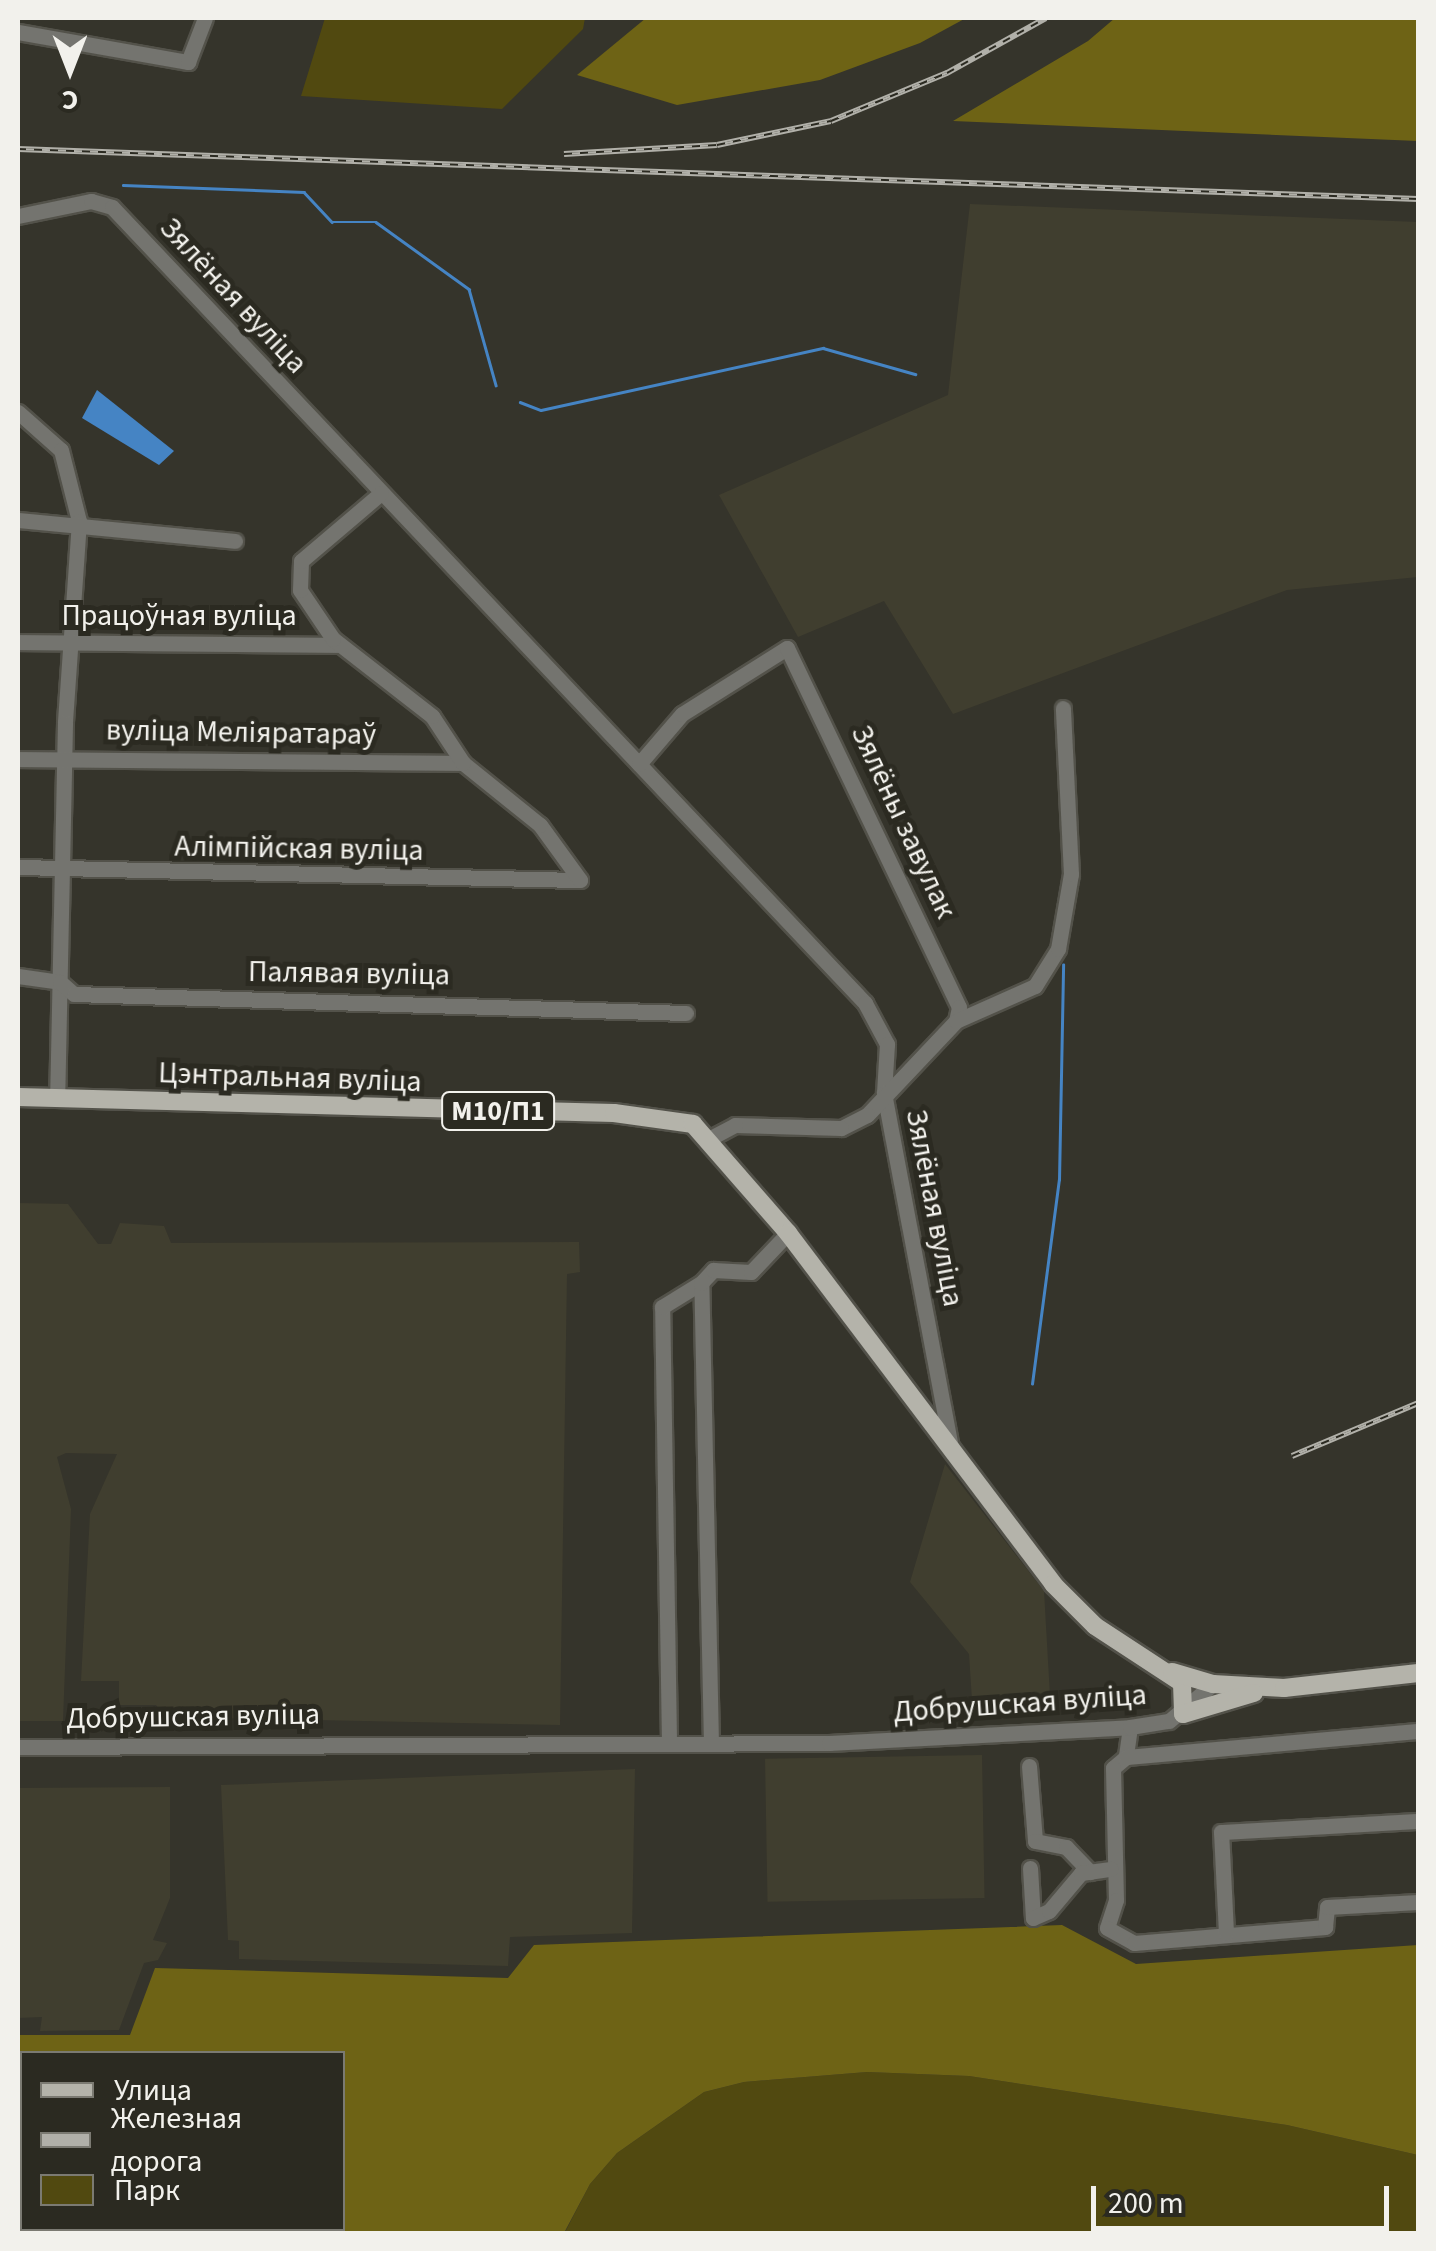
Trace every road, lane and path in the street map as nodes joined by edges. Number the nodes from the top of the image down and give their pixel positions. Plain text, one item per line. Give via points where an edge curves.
1 (205, 18) edge
2 (18, 32) edge
3 (18, 216) edge
4 (18, 412) edge
5 (381, 493) junction
6 (18, 520) edge
7 (79, 521) junction
8 (234, 541) dead end
9 (18, 642) edge
10 (74, 644) junction
11 (340, 644) junction
12 (1063, 708) dead end
13 (18, 758) edge
14 (64, 759) junction
15 (464, 763) junction
16 (638, 764) junction
17 (18, 867) edge
18 (63, 872) junction
19 (18, 976) edge
20 (64, 990) junction
21 (686, 1013) dead end
22 (956, 1021) junction
23 (884, 1093) junction
24 (18, 1097) edge
25 (56, 1099) junction
26 (712, 1138) junction
27 (788, 1232) junction
28 (701, 1283) junction
29 (953, 1456) junction
30 (1166, 1670) junction
31 (1418, 1673) edge
32 (1213, 1684) junction
33 (1284, 1688) junction
34 (1183, 1714) junction
35 (1130, 1728) junction
36 (1418, 1731) edge
37 (669, 1742) junction
38 (711, 1744) junction
39 (18, 1747) edge
40 (1126, 1757) junction
41 (1029, 1766) dead end
42 (1418, 1821) edge
43 (1030, 1868) dead end
44 (1111, 1869) junction
45 (1090, 1872) junction
46 (1418, 1902) edge
47 (1226, 1933) junction

1 - 2 street via 188,62
3 - 5 street, Зялёная вуліца via 108,204
4 - 7 street via 62,450
5 - 11 street via 301,561 300,590
5 - 16 street, Зялёная вуліца
6 - 7 street
7 - 8 street
7 - 10 street
9 - 10 street, Працоўная вуліца
10 - 11 street, Працоўная вуліца
10 - 14 street
11 - 15 street via 432,716
12 - 22 street via 1071,874 1058,949 1035,986
13 - 14 street, вуліца Меліяратараў
14 - 15 street, вуліца Меліяратараў
14 - 18 street
15 - 18 street, Алімпійская вуліца via 540,825 580,880
16 - 22 street, Зялёны завулак via 682,714 787,648 955,993
16 - 23 street, Зялёная вуліца via 865,1003 887,1044
17 - 18 street, Алімпійская вуліца
18 - 20 street
19 - 20 street, Палявая вуліца via 60,982
20 - 21 street, Палявая вуліца
20 - 25 street
22 - 23 street
23 - 26 street via 867,1116 841,1128 735,1125
23 - 29 street, Зялёная вуліца
24 - 25 main road, Цэнтральная вуліца / М10/П1
25 - 26 main road, Цэнтральная вуліца / М10/П1 via 614,1114 673,1118
26 - 27 main road, Цэнтральная вуліца / М10/П1
27 - 28 street via 751,1272 713,1270
27 - 29 main road, Цэнтральная вуліца / М10/П1
28 - 37 street via 662,1307
28 - 38 street
29 - 30 main road, М10/П1 via 1078,1611
30 - 32 main road, М10/П1
30 - 34 main road via 1187,1694
31 - 33 main road, М10/П1
32 - 33 main road, М10/П1
32 - 34 street, Добрушская вуліца
33 - 34 main road
34 - 35 street, Добрушская вуліца
35 - 38 street, Добрушская вуліца
35 - 40 street
36 - 40 street
37 - 38 street, Добрушская вуліца
37 - 39 street, Добрушская вуліца
40 - 44 street via 1113,1768
41 - 45 street via 1035,1841 1066,1847
42 - 47 street via 1221,1832
43 - 45 street via 1033,1918
44 - 45 street
44 - 47 street via 1116,1900 1108,1928 1134,1943
46 - 47 street via 1326,1908 1326,1926

